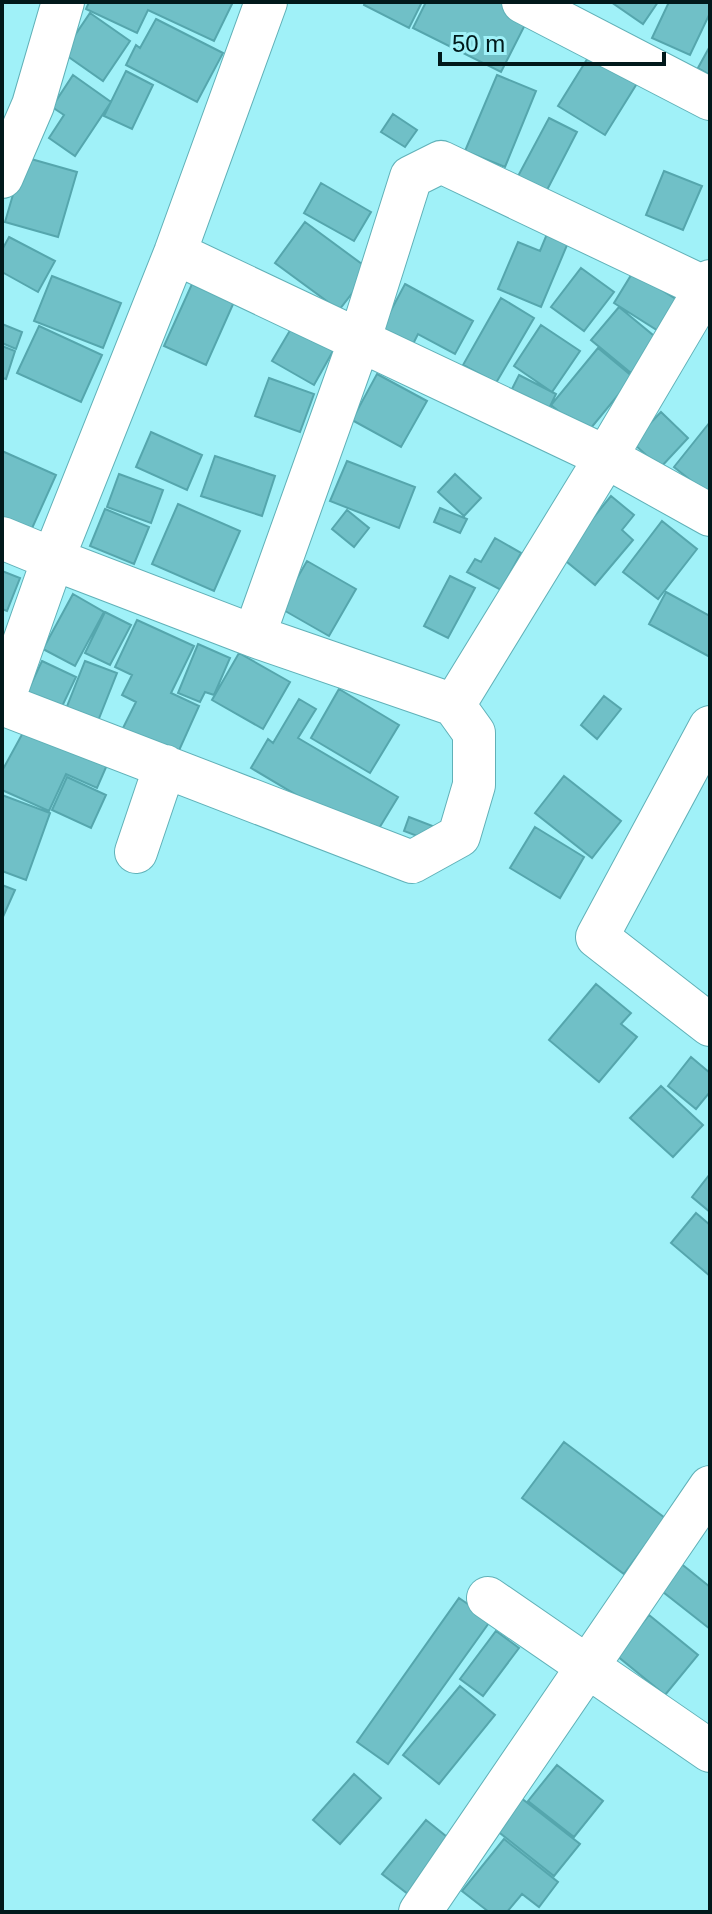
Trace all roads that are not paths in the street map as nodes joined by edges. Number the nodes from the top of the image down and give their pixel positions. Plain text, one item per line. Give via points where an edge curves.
1 (63, 2) edge
2 (266, 2) edge
3 (523, 2) edge
4 (17, 98) edge
5 (710, 99) edge
6 (2, 177) edge
7 (175, 253) junction
8 (709, 286) edge
9 (359, 342) junction
10 (606, 457) junction
11 (710, 515) edge
12 (2, 538) edge
13 (53, 559) junction
14 (254, 636) junction
15 (2, 704) edge
16 (454, 705) junction
17 (710, 727) edge
18 (165, 766) junction
19 (136, 852) dead end
20 (710, 1025) edge
21 (710, 1487) edge
22 (488, 1598) dead end
23 (586, 1668) junction
24 (710, 1751) edge
25 (420, 1912) edge

1 - 4 street
2 - 7 street
3 - 5 street
4 - 6 street
7 - 9 street
7 - 13 street
8 - 9 street via 426,169
8 - 10 street
9 - 10 street
9 - 14 street
10 - 11 street
10 - 16 street
12 - 13 street
13 - 14 street
13 - 15 street
14 - 16 street
15 - 18 street
16 - 18 street via 474,733 474,785 459,836 412,862
17 - 20 street via 597,937
18 - 19 street
21 - 23 street
22 - 23 street
23 - 24 street
23 - 25 street

